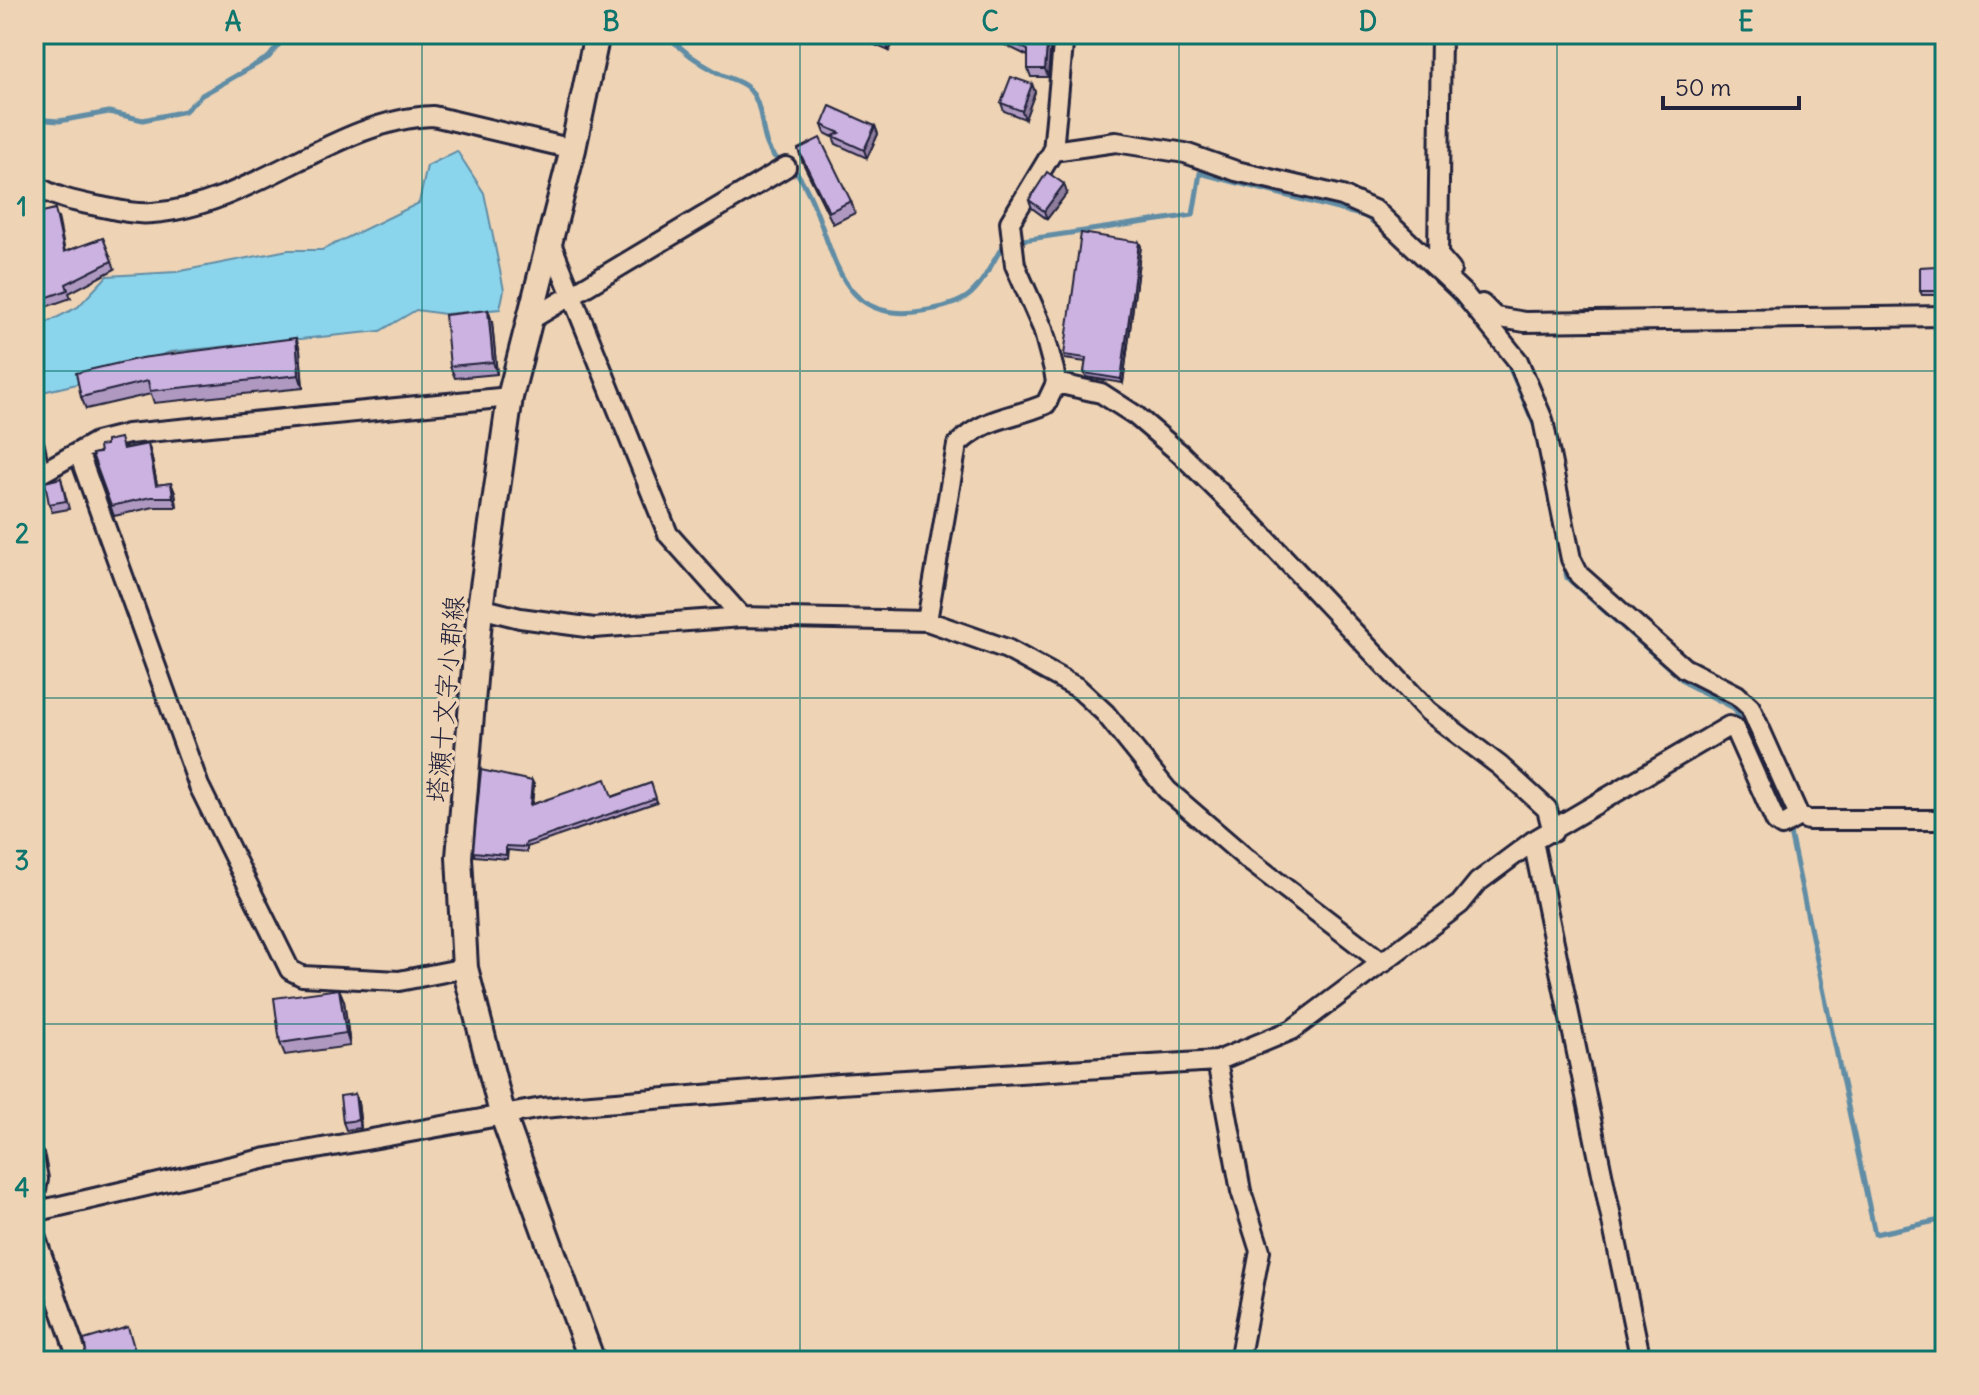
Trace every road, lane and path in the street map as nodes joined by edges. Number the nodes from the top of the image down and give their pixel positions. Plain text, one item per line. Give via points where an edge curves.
1 (597, 34) edge
2 (1064, 34) edge
3 (1441, 34) edge
4 (573, 149) junction
5 (1053, 151) junction
6 (786, 167) dead end
7 (34, 184) edge
8 (550, 241) junction
9 (1466, 292) junction
10 (570, 295) junction
11 (1945, 316) edge
12 (530, 320) junction
13 (1056, 383) junction
14 (510, 397) junction
15 (34, 446) edge
16 (79, 454) junction
17 (37, 475) edge
18 (480, 608) junction
19 (742, 617) junction
20 (927, 621) junction
21 (1799, 816) junction
22 (1945, 820) edge
23 (1553, 832) junction
24 (1533, 841) junction
25 (1383, 963) junction
26 (465, 968) junction
27 (1217, 1061) junction
28 (502, 1113) junction
29 (34, 1158) edge
30 (34, 1202) edge
31 (34, 1212) edge
32 (34, 1233) edge
33 (79, 1361) edge
34 (592, 1361) edge
35 (1239, 1361) edge
36 (1641, 1361) edge

1 - 4 main road, 塔瀬十文字小郡線
2 - 5 street
3 - 9 street via 1438,255
4 - 7 street via 433,116 410,116 181,208 150,214 45,192
4 - 8 main road, 塔瀬十文字小郡線
5 - 9 street via 1116,142 1185,153 1342,196 1376,211
5 - 13 street via 1010,222 1015,265 1043,329
6 - 10 street
8 - 10 street
8 - 12 main road, 塔瀬十文字小郡線
9 - 11 street via 1495,317 1525,322
9 - 21 street via 1518,361 1543,420 1571,559 1579,575 1684,668 1750,707
10 - 12 street
10 - 19 street via 668,534
12 - 14 main road, 塔瀬十文字小郡線
13 - 20 street via 1046,404 1004,415 957,445
13 - 23 street via 1101,393 1182,455 1428,711 1547,809
14 - 16 street via 128,434 96,442
14 - 18 main road, 塔瀬十文字小郡線
15 - 17 street
16 - 17 street
16 - 26 street via 199,786 290,970 302,976 399,981
18 - 19 street via 594,628
18 - 26 main road, 塔瀬十文字小郡線 via 459,857
19 - 20 street
20 - 25 street via 1007,649 1078,688 1167,790
21 - 22 street
21 - 23 street via 1782,826 1776,822 1729,726
23 - 24 street
24 - 25 street
24 - 36 street
25 - 27 street via 1292,1030
26 - 28 main road, 塔瀬十文字小郡線
27 - 28 street via 840,1084
27 - 35 street via 1241,1191 1260,1251
28 - 31 street via 267,1158
28 - 34 main road, 塔瀬十文字小郡線
29 - 30 street
32 - 33 street

